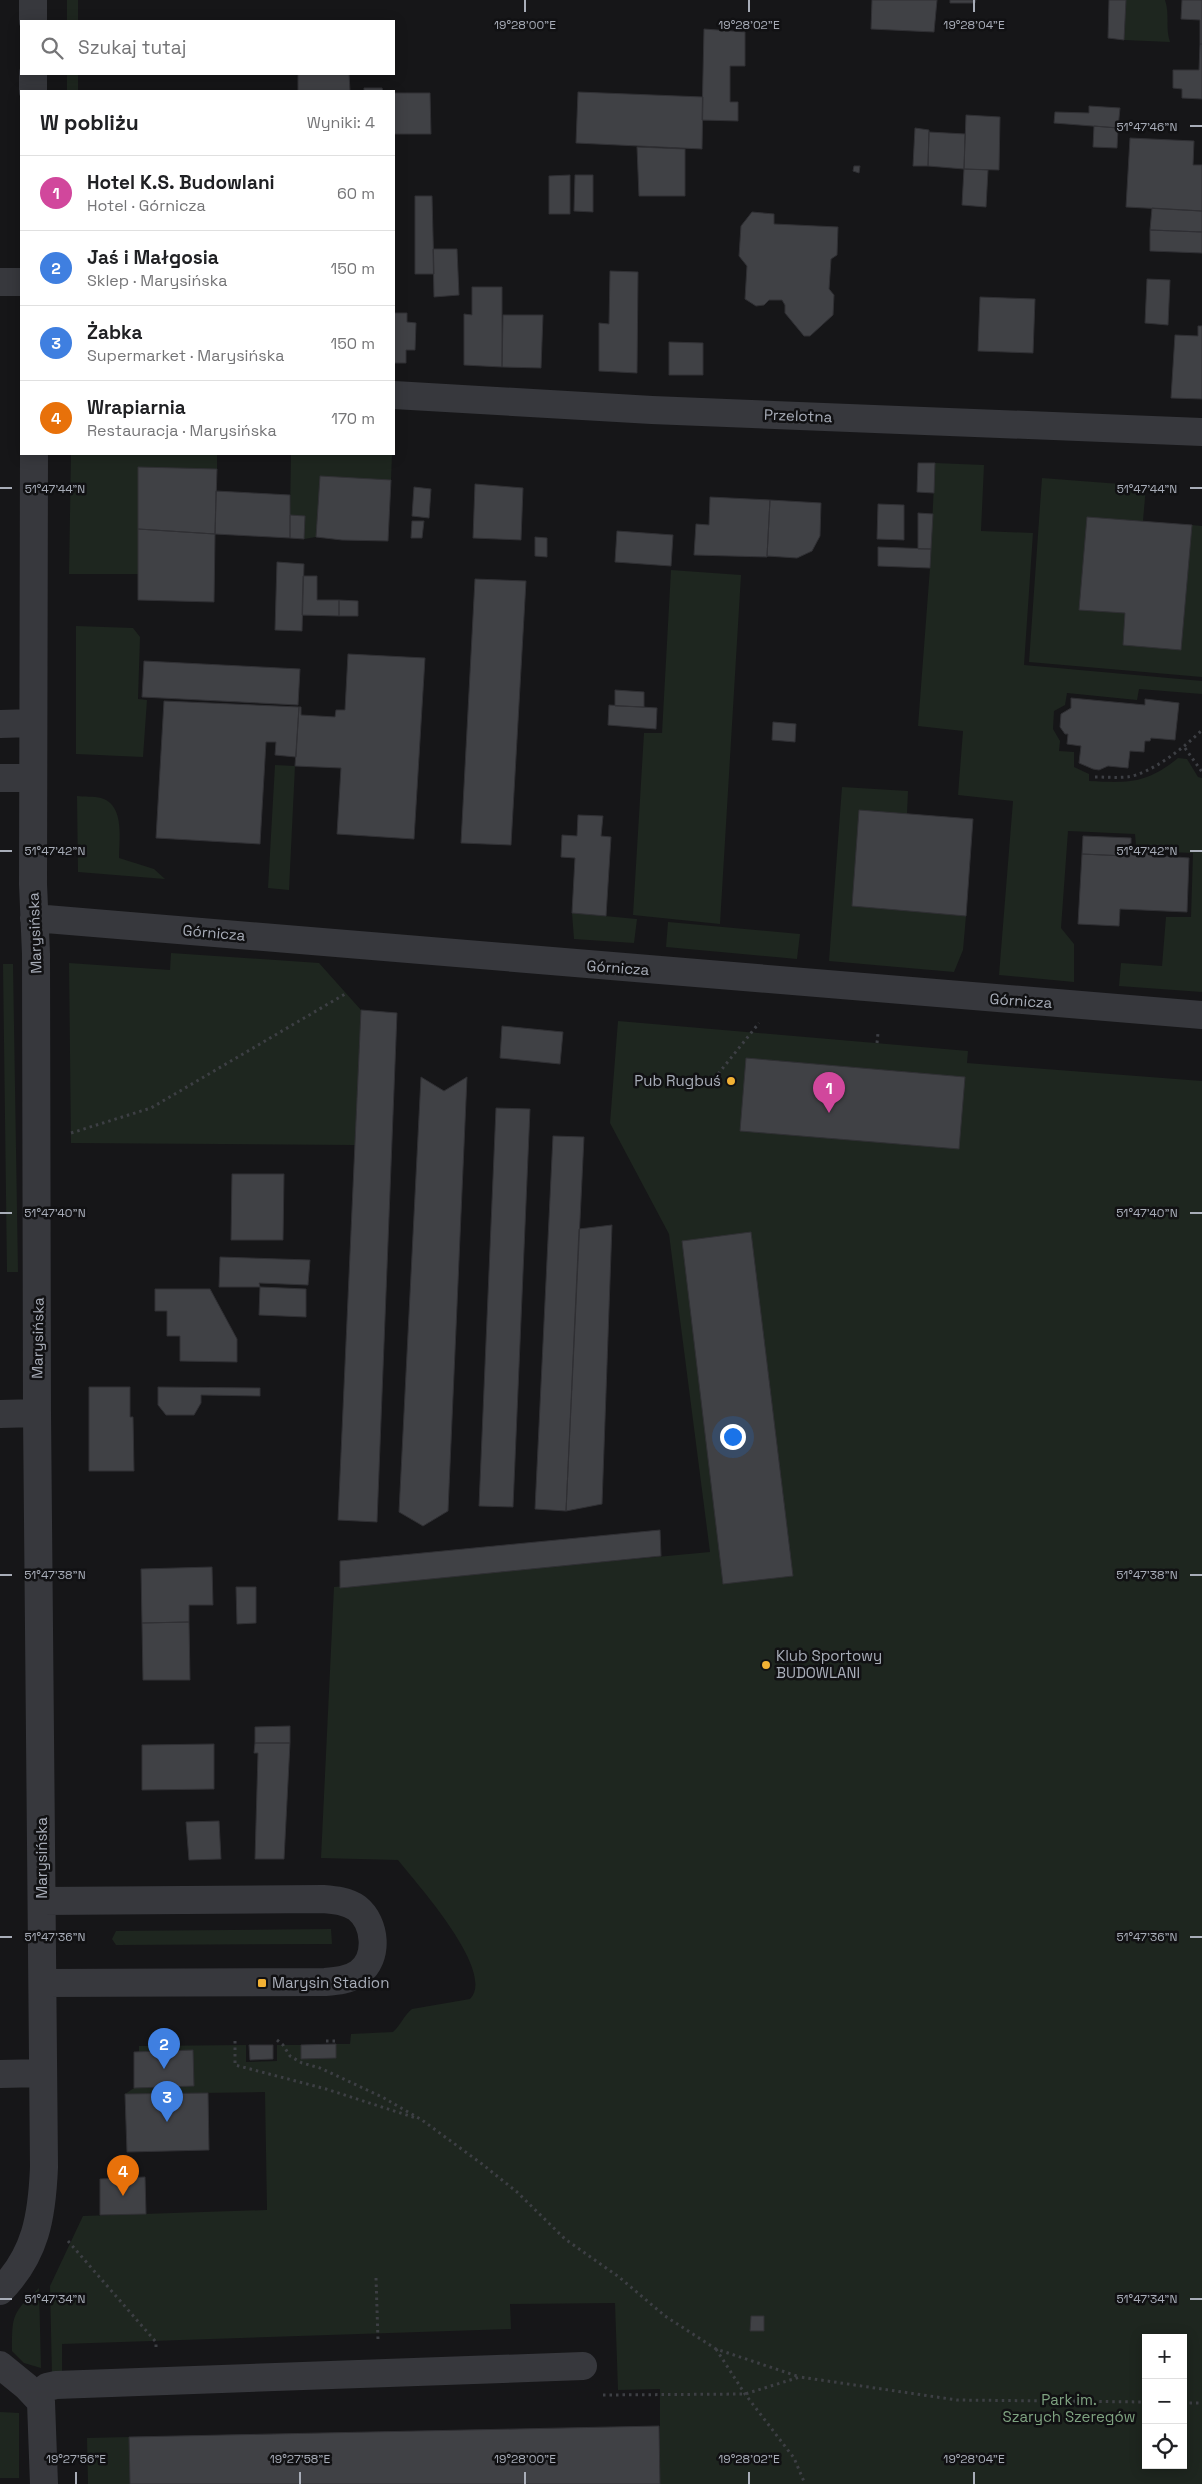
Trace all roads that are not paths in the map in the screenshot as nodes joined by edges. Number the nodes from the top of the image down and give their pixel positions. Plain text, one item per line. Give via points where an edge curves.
1 (33, 0) edge
2 (32, 20) edge
3 (33, 75) edge
4 (33, 90) edge
5 (0, 282) edge
6 (20, 282) edge
7 (395, 395) edge
8 (1202, 432) edge
9 (34, 455) edge
10 (0, 724) edge
11 (33, 724) junction
12 (0, 778) edge
13 (33, 778) junction
14 (34, 918) junction
15 (1202, 1015) edge
16 (37, 1413) junction
17 (0, 1414) edge
18 (42, 1901) junction
19 (43, 1983) junction
20 (43, 2073) junction
21 (0, 2074) edge
22 (0, 2291) edge
23 (0, 2365) edge
24 (583, 2366) dead end
25 (37, 2396) junction
26 (44, 2484) edge

1 - 2 street
3 - 4 street
5 - 6 street
7 - 8 street, Przelotna via 652,410
9 - 11 street, Marysińska
10 - 11 street
11 - 13 street, Marysińska
12 - 13 street
13 - 14 street, Marysińska
14 - 15 street, Górnicza
14 - 16 street, Marysińska
16 - 17 street
16 - 18 street, Marysińska
18 - 19 street, Marysińska
18 - 19 street via 324,1898 342,1900 357,1908 368,1921 373,1935 369,1961 359,1973 344,1980
19 - 20 street, Marysińska
20 - 21 street
20 - 22 street, Marysińska via 43,2203 37,2232 27,2255
23 - 25 street
24 - 25 street via 56,2385 47,2387
25 - 26 street via 43,2411

